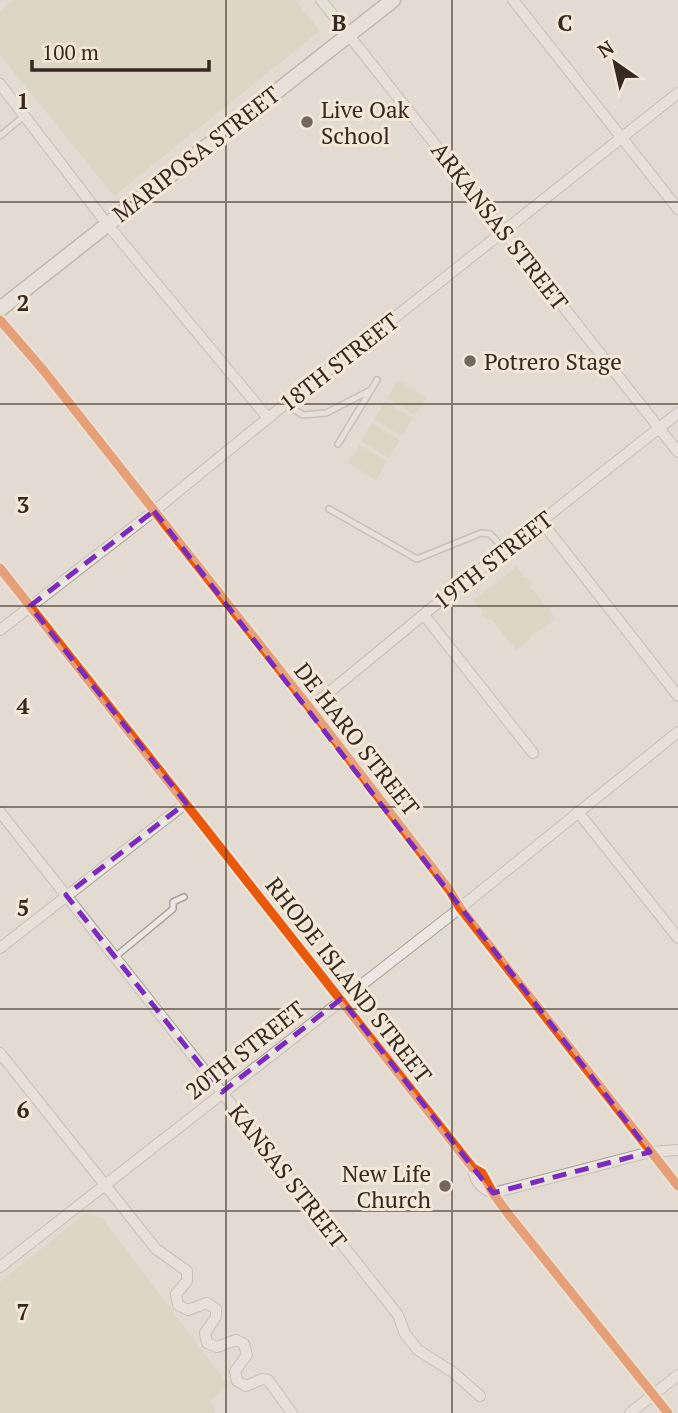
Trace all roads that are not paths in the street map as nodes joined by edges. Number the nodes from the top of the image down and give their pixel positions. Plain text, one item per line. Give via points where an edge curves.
1 (321, 0) edge
2 (393, 0) edge
3 (513, 0) edge
4 (349, 34) junction
5 (0, 84) edge
6 (678, 93) edge
7 (24, 116) junction
8 (0, 136) edge
9 (622, 138) junction
10 (678, 209) edge
11 (107, 224) junction
12 (504, 231) junction
13 (0, 309) edge
14 (0, 320) edge
15 (377, 380) dead end
16 (371, 390) junction
17 (285, 404) junction
18 (678, 413) edge
19 (268, 418) junction
20 (659, 428) junction
21 (338, 443) dead end
22 (678, 452) edge
23 (329, 509) dead end
24 (154, 511) junction
25 (541, 521) junction
26 (505, 550) junction
27 (0, 568) edge
28 (30, 606) junction
29 (424, 615) junction
30 (0, 630) edge
31 (678, 696) edge
32 (310, 708) junction
33 (678, 732) edge
34 (533, 753) dead end
35 (186, 803) junction
36 (0, 812) edge
37 (578, 812) junction
38 (66, 895) junction
39 (184, 897) dead end
40 (460, 908) junction
41 (678, 938) edge
42 (0, 948) edge
43 (115, 957) junction
44 (341, 999) junction
45 (0, 1053) edge
46 (222, 1092) junction
47 (678, 1150) edge
48 (650, 1152) junction
49 (104, 1185) junction
50 (678, 1186) edge
51 (493, 1193) junction
52 (0, 1267) edge
53 (678, 1375) edge
54 (653, 1395) junction
55 (480, 1396) dead end
56 (292, 1413) edge
57 (630, 1413) edge
58 (668, 1413) edge

1 - 4 street, ARKANSAS STREET
2 - 4 street, MARIPOSA STREET
3 - 9 street
4 - 11 street, MARIPOSA STREET
4 - 12 street, ARKANSAS STREET
5 - 7 street
6 - 9 street, 18TH STREET
7 - 8 lane
7 - 11 street
9 - 10 street
9 - 12 street, 18TH STREET
11 - 13 street, MARIPOSA STREET
11 - 19 street
12 - 17 street, 18TH STREET
12 - 20 street, ARKANSAS STREET
14 - 24 street, DE HARO STREET
15 - 16 lane
16 - 17 lane via 326,413 303,415
16 - 21 lane
17 - 19 street, 18TH STREET
18 - 20 street, 19TH STREET
19 - 24 street, 18TH STREET
20 - 22 street, ARKANSAS STREET
20 - 25 street, 19TH STREET
23 - 26 lane via 417,559 481,533 490,534
24 - 28 street, 18TH STREET
24 - 32 street, DE HARO STREET
25 - 26 street, 19TH STREET
25 - 31 street
26 - 29 street, 19TH STREET
27 - 28 street, RHODE ISLAND STREET
28 - 30 street, 18TH STREET
28 - 35 street, RHODE ISLAND STREET
29 - 32 street, 19TH STREET
29 - 34 street
32 - 40 street, DE HARO STREET
33 - 37 street, 20TH STREET
35 - 38 street
35 - 44 street, RHODE ISLAND STREET
36 - 38 street, KANSAS STREET
37 - 40 street, 20TH STREET
37 - 41 street
38 - 42 street
38 - 43 street, KANSAS STREET
39 - 43 lane
40 - 44 street, 20TH STREET
40 - 48 street, DE HARO STREET
43 - 46 street, KANSAS STREET
44 - 46 street, 20TH STREET
44 - 51 street, RHODE ISLAND STREET via 472,1168 483,1189
45 - 49 street
46 - 49 street, 20TH STREET
46 - 55 street, KANSAS STREET via 398,1315 411,1343
47 - 48 street
48 - 50 street, DE HARO STREET
48 - 51 street
49 - 52 street, 20TH STREET
49 - 56 street via 156,1249 185,1269 188,1278 176,1294 178,1305 188,1310 204,1303 214,1306 216,1318 205,1333 207,1343 214,1347 233,1340 247,1349 234,1371 237,1381 246,1386 268,1380
51 - 54 street, RHODE ISLAND STREET
53 - 54 street
54 - 57 street
54 - 58 street, RHODE ISLAND STREET

